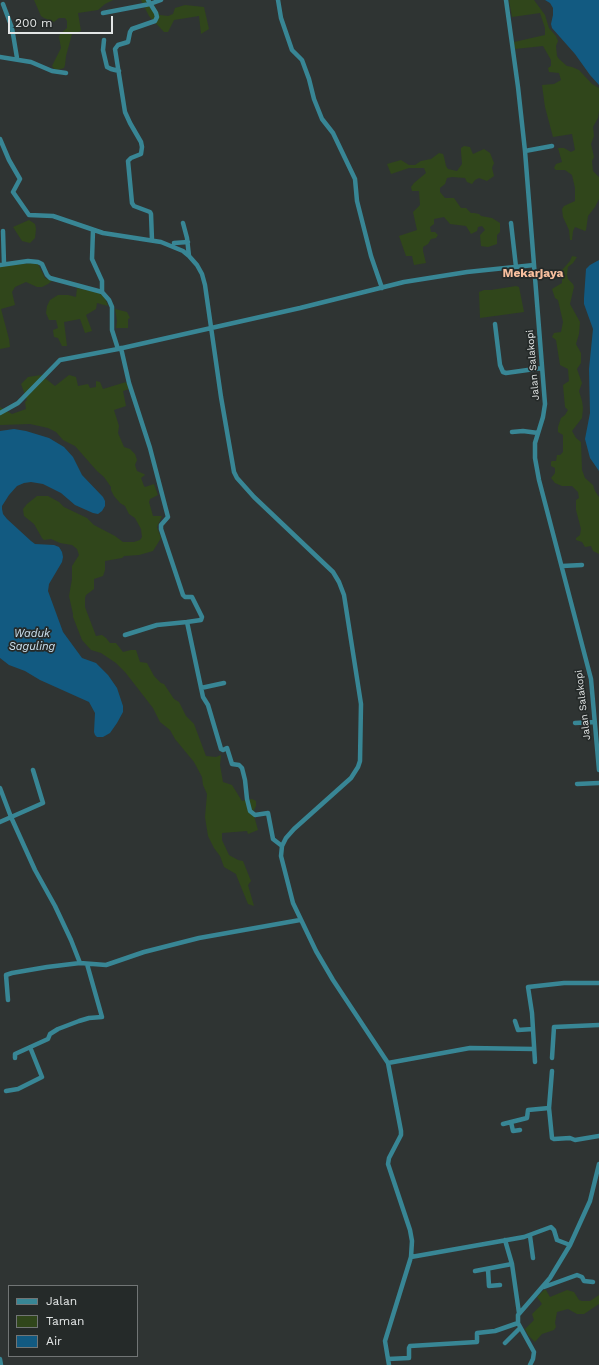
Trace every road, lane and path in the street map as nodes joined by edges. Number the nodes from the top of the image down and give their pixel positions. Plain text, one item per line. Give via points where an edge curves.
1 (161, 0) edge
2 (278, 0) edge
3 (506, 0) edge
4 (149, 2) edge
5 (3, 4) dead end
6 (103, 13) dead end
7 (104, 40) dead end
8 (0, 57) edge
9 (17, 58) junction
10 (119, 71) junction
11 (66, 74) dead end
12 (0, 140) edge
13 (552, 146) dead end
14 (525, 151) junction
15 (183, 223) dead end
16 (511, 223) dead end
17 (93, 230) junction
18 (3, 232) dead end
19 (152, 240) junction
20 (188, 242) junction
21 (174, 243) dead end
22 (189, 256) junction
23 (2, 265) edge
24 (516, 266) junction
25 (534, 266) junction
26 (382, 288) junction
27 (102, 292) junction
28 (494, 324) dead end
29 (210, 327) junction
30 (120, 348) junction
31 (542, 368) junction
32 (0, 413) edge
33 (512, 432) dead end
34 (538, 432) junction
35 (582, 565) dead end
36 (562, 566) junction
37 (187, 622) junction
38 (125, 635) dead end
39 (224, 683) dead end
40 (201, 688) junction
41 (596, 714) edge
42 (594, 722) junction
43 (574, 723) dead end
44 (33, 770) dead end
45 (599, 770) edge
46 (599, 783) edge
47 (577, 784) dead end
48 (0, 788) edge
49 (11, 817) junction
50 (0, 822) edge
51 (282, 846) junction
52 (300, 920) junction
53 (80, 963) junction
54 (87, 964) junction
55 (599, 983) edge
56 (8, 1000) dead end
57 (515, 1021) dead end
58 (599, 1025) edge
59 (533, 1029) junction
60 (30, 1048) junction
61 (534, 1049) junction
62 (15, 1058) dead end
63 (552, 1058) dead end
64 (535, 1062) dead end
65 (388, 1063) junction
66 (552, 1071) dead end
67 (6, 1091) dead end
68 (549, 1108) junction
69 (511, 1122) junction
70 (503, 1124) dead end
71 (520, 1130) dead end
72 (599, 1136) edge
73 (599, 1164) edge
74 (530, 1236) junction
75 (506, 1240) junction
76 (570, 1245) junction
77 (411, 1257) junction
78 (533, 1258) dead end
79 (512, 1264) junction
80 (488, 1269) junction
81 (475, 1271) dead end
82 (593, 1282) dead end
83 (500, 1285) dead end
84 (543, 1287) junction
85 (519, 1313) junction
86 (519, 1325) junction
87 (505, 1343) dead end
88 (0, 1359) edge
89 (388, 1359) junction
90 (407, 1359) junction
91 (1, 1365) edge
92 (389, 1365) edge
93 (407, 1365) edge
94 (530, 1365) edge

1 - 4 street
2 - 26 street via 292,50 302,60 319,113 332,133 354,179 371,256
3 - 14 street, Jalan Salakopi
4 - 6 street
4 - 10 street via 157,17 155,21 132,29 128,42 115,47
5 - 9 street via 12,28
7 - 10 street via 103,50 107,67
8 - 9 street
9 - 11 street
10 - 19 street via 125,112 142,147 141,154 128,161 132,204 150,212
12 - 17 street via 20,181 13,192 29,215 53,216
13 - 14 street
14 - 25 street, Jalan Salakopi
15 - 20 street
16 - 24 street
17 - 19 street via 115,236
17 - 27 street via 92,260 100,278
18 - 23 street
19 - 22 street via 166,243
20 - 21 street
20 - 22 street
22 - 29 street via 203,277
23 - 27 street via 38,262 51,278
24 - 25 street
24 - 26 street via 418,280
25 - 31 street, Jalan Salakopi
26 - 29 street
27 - 30 street via 112,306 112,330
28 - 31 street via 503,372
29 - 30 street
29 - 51 street via 236,477 336,577 345,598 361,698 361,756 355,773 294,829
30 - 32 street via 60,360 18,402
30 - 37 street via 168,517 161,525 161,529 183,595 192,597 202,618
31 - 34 street, Jalan Salakopi via 545,406
33 - 34 street
34 - 36 street, Jalan Salakopi via 534,451 537,470
35 - 36 street
36 - 41 street, Jalan Salakopi via 590,674
37 - 38 street via 157,625
37 - 40 street
39 - 40 street
40 - 51 street via 221,749 227,748 232,764 239,764 242,768 250,811 255,815 268,813 273,839
41 - 42 street, Jalan Salakopi
42 - 43 street
42 - 45 street, Jalan Salakopi
44 - 49 street via 43,803
46 - 47 street
48 - 49 street
49 - 50 street
49 - 53 street via 39,880 68,932
51 - 52 street via 281,856 290,895
52 - 54 street via 198,938 106,965
52 - 65 street via 325,969
53 - 54 street
53 - 56 street via 6,975
54 - 60 street via 102,1017 78,1021 58,1029 50,1034 48,1039
55 - 59 street via 528,987
57 - 59 street via 518,1030
58 - 63 street via 554,1027
59 - 61 street
60 - 62 street via 15,1054
60 - 67 street via 42,1078 16,1090
61 - 64 street
61 - 65 street via 470,1048
65 - 77 street via 401,1135 388,1164 410,1230
66 - 68 street
68 - 69 street via 528,1110 527,1118
68 - 72 street via 553,1139 576,1140
69 - 70 street
69 - 71 street via 513,1131
73 - 76 street via 590,1201
74 - 75 street
74 - 76 street via 551,1227 557,1240
74 - 78 street
75 - 77 street
75 - 79 street
76 - 84 street
77 - 89 street via 385,1341
79 - 80 street
79 - 85 street
80 - 81 street
80 - 83 street via 489,1286
82 - 84 street via 584,1281 578,1275
84 - 85 street
85 - 86 street
86 - 87 street
86 - 90 street via 477,1333 477,1342 410,1346 410,1358
86 - 94 street via 534,1352
88 - 91 street
89 - 90 street
89 - 92 street
90 - 93 street

